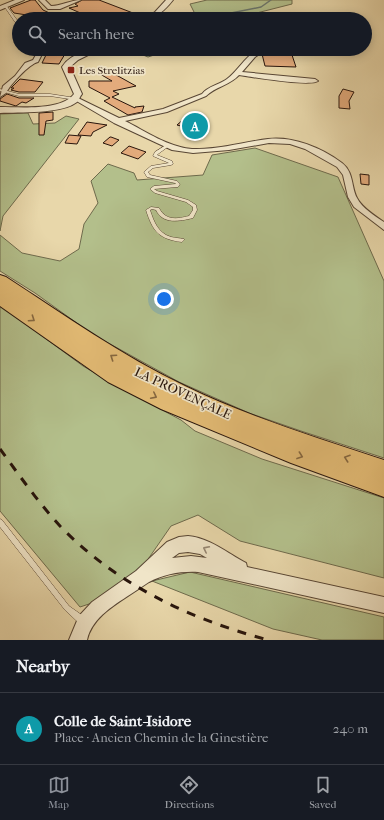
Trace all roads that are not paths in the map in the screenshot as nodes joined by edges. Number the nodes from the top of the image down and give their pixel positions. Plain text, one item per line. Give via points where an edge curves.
1 (18, 0) edge
2 (42, 0) edge
3 (78, 0) edge
4 (170, 0) edge
5 (2, 7) edge
6 (158, 12) edge
7 (12, 17) edge
8 (38, 56) edge
9 (81, 56) edge
10 (251, 56) edge
11 (236, 73) junction
12 (315, 81) dead end
13 (1, 92) edge
14 (76, 99) junction
15 (0, 110) edge
16 (117, 121) junction
17 (167, 146) junction
18 (384, 227) edge
19 (182, 240) dead end
20 (0, 281) edge
21 (0, 297) edge
22 (384, 471) edge
23 (384, 486) edge
24 (0, 522) edge
25 (384, 606) edge
26 (85, 622) junction
27 (78, 640) edge

1 - 5 street
2 - 3 street via 50,8 55,9
4 - 6 street
5 - 7 lane
8 - 13 street via 36,61 28,63
9 - 14 street via 66,65 77,90
10 - 11 street
11 - 12 street
11 - 16 street via 221,86 165,111
13 - 14 lane
14 - 15 street via 57,107
14 - 16 street
16 - 17 street
17 - 18 street via 193,151 269,141 290,142 308,147 340,165 347,175 352,197 357,205
17 - 19 lane via 156,153 156,156 171,164 152,167 146,172 148,176 178,184 152,189 186,201 195,206 195,210 191,217 179,220 164,218 158,209 148,210 156,231 171,240
22 -> 20 highway, LA PROVENÇALE via 276,434 178,393 124,364
21 -> 23 highway, LA PROVENÇALE via 115,376 168,403 293,454
24 - 26 lane via 67,608
25 - 26 street via 187,563 143,576 103,604
26 - 27 street

